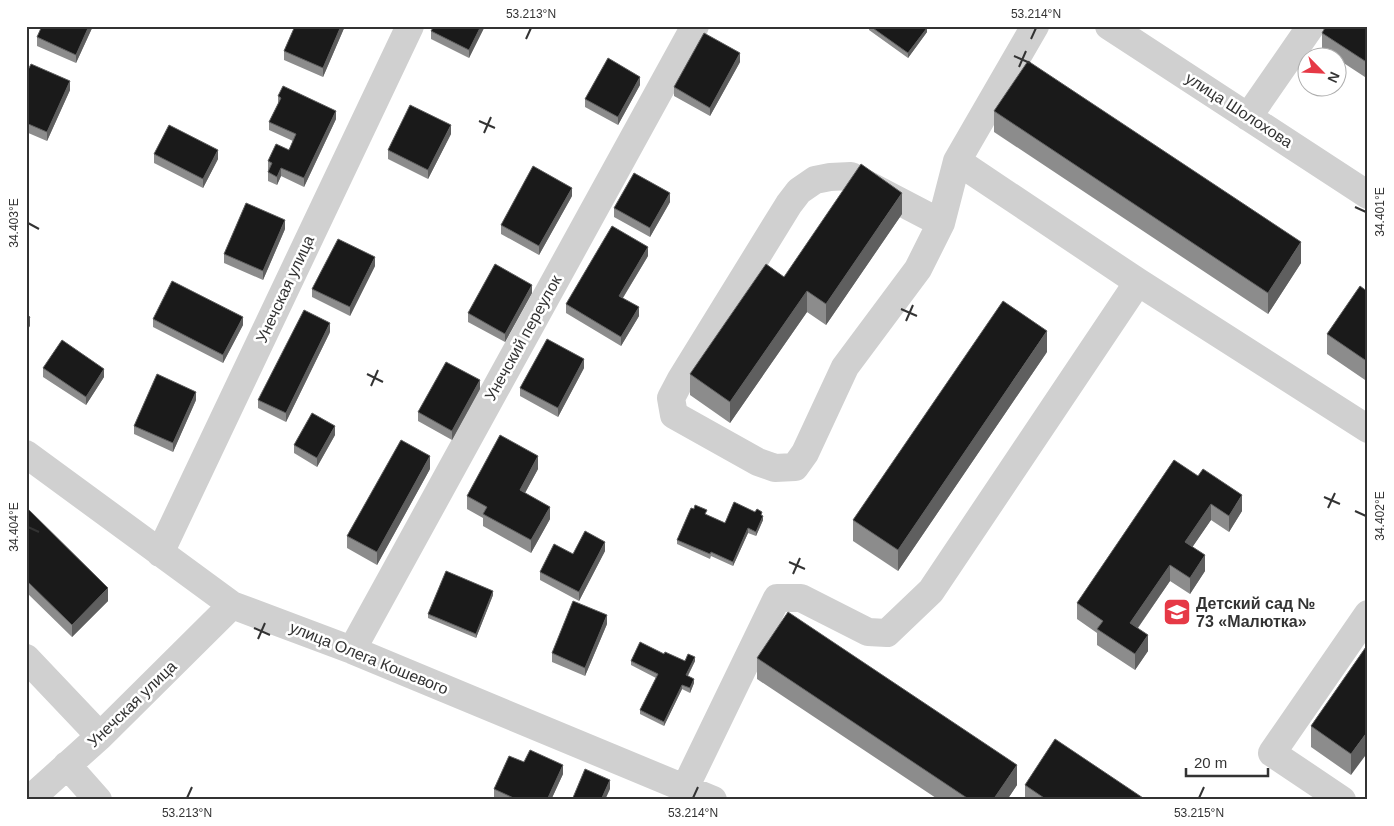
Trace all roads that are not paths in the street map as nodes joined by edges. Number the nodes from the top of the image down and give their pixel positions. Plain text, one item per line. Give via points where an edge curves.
1 (410, 26) edge
2 (695, 26) edge
3 (1035, 26) edge
4 (1109, 26) edge
5 (1311, 26) edge
6 (1248, 117) junction
7 (957, 161) junction
8 (1368, 194) edge
9 (941, 223) junction
10 (1138, 282) junction
11 (1368, 429) edge
12 (26, 454) edge
13 (160, 552) junction
14 (232, 605) junction
15 (1368, 614) edge
16 (352, 650) junction
17 (26, 658) edge
18 (100, 736) junction
19 (67, 765) junction
20 (685, 788) junction
21 (29, 800) edge
22 (98, 800) edge
23 (713, 800) edge
24 (1342, 800) edge

1 - 13 street, Унечская улица
2 - 16 street, Унечский переулок
3 - 7 street
4 - 6 street, улица Шолохова
5 - 6 street
6 - 8 street, улица Шолохова
7 - 9 street
7 - 10 street
9 - 9 street via 918,269 845,367 805,453 795,467 775,468 758,462 674,415 671,398 681,379 799,191 815,180 851,176
10 - 11 street
10 - 20 street via 931,591 887,634 868,632 801,598 777,598
12 - 13 street, улица Олега Кошевого
13 - 14 street, улица Олега Кошевого
14 - 16 street, улица Олега Кошевого
14 - 18 street, Унечская улица
15 - 24 street via 1272,753
16 - 20 street, улица Олега Кошевого
17 - 18 street
18 - 19 street, Унечская улица
19 - 21 street, Унечская улица
19 - 22 street
20 - 23 street, улица Олега Кошевого

